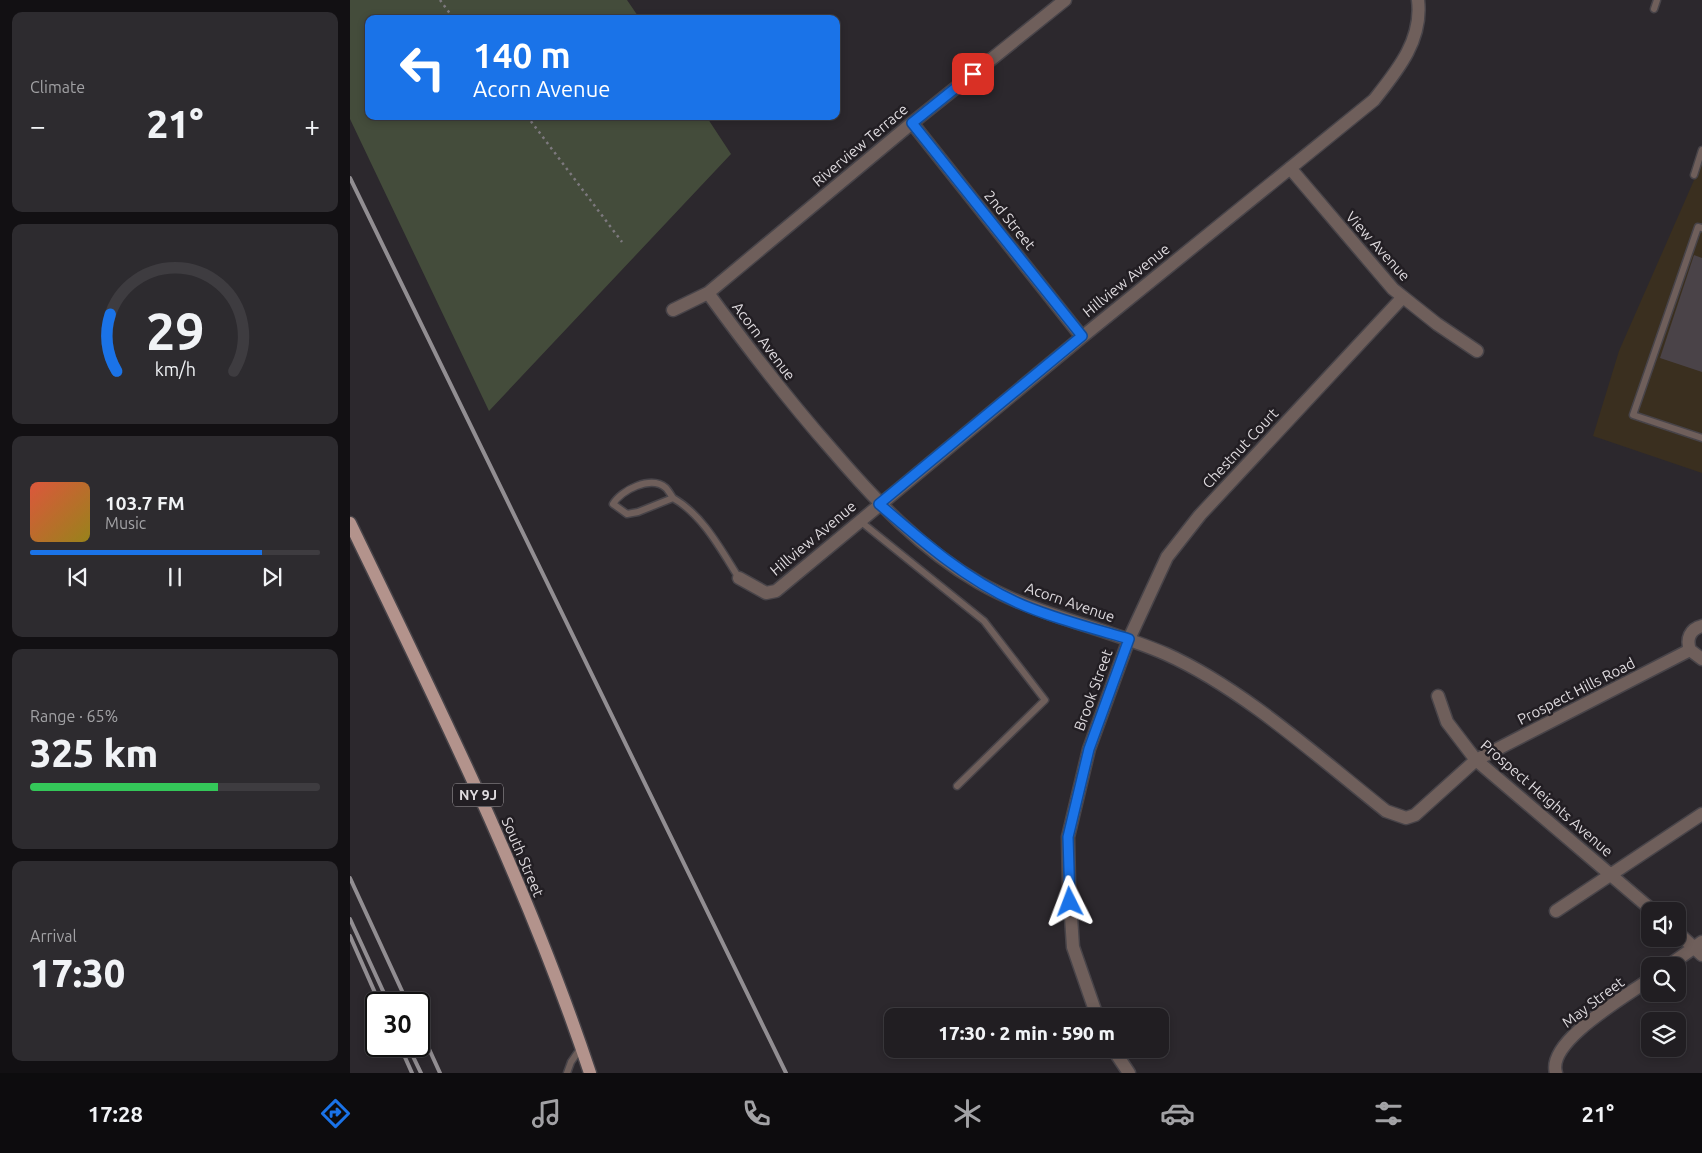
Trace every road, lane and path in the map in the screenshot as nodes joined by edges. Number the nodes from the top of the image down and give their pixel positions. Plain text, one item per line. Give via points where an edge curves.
1 (440, 0) edge
2 (1065, 0) edge
3 (1418, 0) edge
4 (1657, 0) edge
5 (1654, 9) dead end
6 (451, 15) edge
7 (530, 120) edge
8 (912, 123) junction
9 (1702, 150) edge
10 (1290, 168) junction
11 (1694, 175) dead end
12 (1702, 228) edge
13 (622, 242) dead end
14 (708, 293) junction
15 (1403, 297) junction
16 (673, 310) dead end
17 (1082, 336) junction
18 (1476, 351) dead end
19 (1702, 438) edge
20 (673, 498) junction
21 (879, 504) junction
22 (860, 520) junction
23 (350, 523) edge
24 (739, 578) joint
25 (1702, 626) edge
26 (1129, 639) junction
27 (1690, 650) junction
28 (1702, 659) edge
29 (1438, 696) dead end
30 (1476, 760) junction
31 (957, 786) dead end
32 (1702, 814) edge
33 (1611, 874) junction
34 (1643, 902) edge
35 (1556, 911) dead end
36 (1686, 939) edge
37 (1699, 948) edge
38 (1684, 957) edge
39 (1641, 986) edge
40 (1094, 1008) edge
41 (581, 1048) junction
42 (1119, 1058) edge
43 (567, 1073) edge
44 (590, 1073) edge
45 (1129, 1073) edge
46 (1556, 1073) edge

1 - 6 path
2 - 8 street, Riverview Terrace
3 - 10 street, Hillview Avenue via 1413,42 1388,83 1374,100
4 - 5 lane
7 - 13 path
8 - 14 street, Riverview Terrace
8 - 17 street, 2nd Street
9 - 11 lane
10 - 15 street, View Avenue via 1380,276
10 - 17 street, Hillview Avenue
12 - 19 lane via 1698,227 1633,415
14 - 16 street, Riverview Terrace
14 - 21 street, Acorn Avenue via 787,398
15 - 18 street, View Avenue
15 - 26 street, Chestnut Court via 1166,557
17 - 21 street, Hillview Avenue
20 - 20 lane via 627,514 614,504 618,495 636,486 653,483 665,487
20 - 24 lane via 684,504 712,536
21 - 22 street, Hillview Avenue
21 - 26 street, Acorn Avenue via 940,556 977,582 1018,603
22 - 24 street, Hillview Avenue via 772,593
22 - 31 lane via 984,621 1045,700
23 - 41 main road, South Street / NY 9J via 495,832 568,1006
25 - 27 street via 1690,634
26 - 30 street, Acorn Avenue via 1167,654 1206,675 1275,722 1392,814 1406,818 1415,815
26 - 40 street, Brook Street via 1089,749 1068,837 1073,947
27 - 28 street
27 - 30 street, Prospect Hills Road
29 - 30 street, Prospect Heights Avenue via 1447,722
30 - 33 street, Prospect Heights Avenue
32 - 33 street
33 - 34 street, Prospect Heights Avenue
33 - 35 street
36 - 37 street
37 - 38 street
39 - 46 street, May Street via 1570,1037 1558,1053
41 - 43 lane
41 - 44 main road, South Street / NY 9J
42 - 45 street

